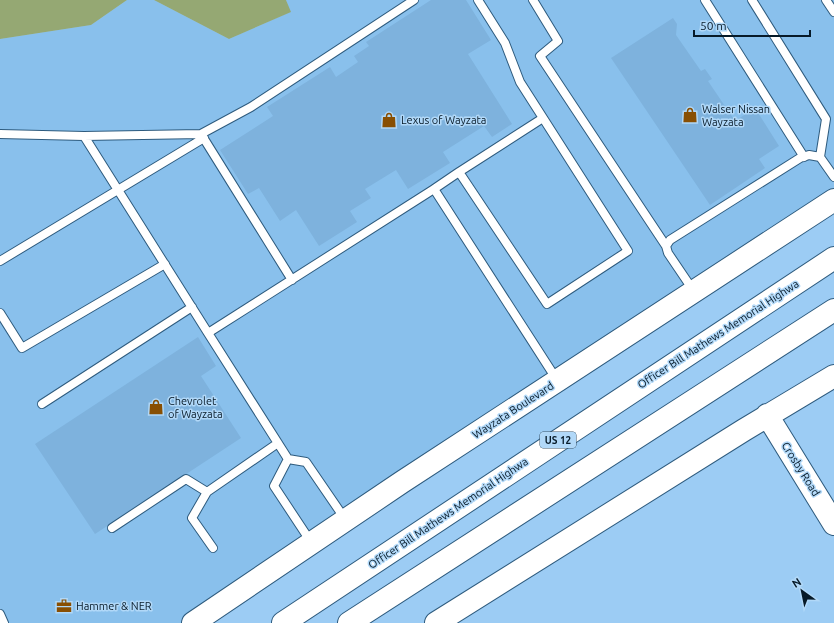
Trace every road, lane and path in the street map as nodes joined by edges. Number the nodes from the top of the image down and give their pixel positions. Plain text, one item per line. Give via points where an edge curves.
1 (414, 0) edge
2 (478, 0) edge
3 (704, 0) edge
4 (752, 0) edge
5 (826, 0) edge
6 (536, 1) edge
7 (834, 12) edge
8 (543, 118) junction
9 (0, 134) edge
10 (84, 136) junction
11 (202, 136) junction
12 (804, 157) junction
13 (820, 157) junction
14 (459, 172) junction
15 (834, 177) edge
16 (434, 189) junction
17 (118, 190) junction
18 (834, 200) edge
19 (666, 246) junction
20 (834, 258) edge
21 (0, 261) edge
22 (165, 264) junction
23 (292, 280) junction
24 (693, 290) junction
25 (192, 307) junction
26 (834, 310) edge
27 (0, 313) edge
28 (208, 333) junction
29 (834, 376) edge
30 (557, 381) junction
31 (42, 404) dead end
32 (768, 415) junction
33 (278, 443) junction
34 (288, 459) junction
35 (207, 492) junction
36 (346, 520) junction
37 (834, 524) edge
38 (112, 528) dead end
39 (312, 543) junction
40 (213, 548) dead end
41 (0, 614) edge
42 (4, 623) edge
43 (193, 623) edge
44 (283, 623) edge
45 (349, 623) edge
46 (436, 623) edge

1 - 11 lane via 251,107
2 - 8 lane via 504,43 520,82
3 - 12 lane
4 - 13 lane via 826,119
5 - 7 lane
6 - 19 lane via 558,41 540,56
8 - 14 lane
8 - 14 lane via 628,251 547,304
9 - 10 lane
10 - 11 lane
10 - 17 lane
11 - 17 lane
11 - 23 lane
12 - 13 lane
12 - 19 lane via 670,240
13 - 15 lane
14 - 16 lane
16 - 23 lane
16 - 30 lane
17 - 21 lane
17 - 22 lane
18 - 24 main road, Wayzata Boulevard
19 - 24 lane
20 - 44 main road, Officer Bill Mathews Memorial Highwa / US 12
22 - 25 lane
22 - 27 lane via 22,348
23 - 28 lane
24 - 30 main road, Wayzata Boulevard
25 - 28 lane
25 - 31 lane
26 - 45 main road
28 - 33 lane
29 - 32 main road
30 - 36 main road, Wayzata Boulevard
32 - 37 main road, Crosby Road
32 - 46 main road
33 - 34 lane
33 - 35 lane
34 - 36 lane via 306,462
34 - 39 lane via 274,486
35 - 38 lane via 186,479
35 - 40 lane via 192,518
36 - 39 main road, Wayzata Boulevard
39 - 43 main road, Wayzata Boulevard
41 - 42 lane

